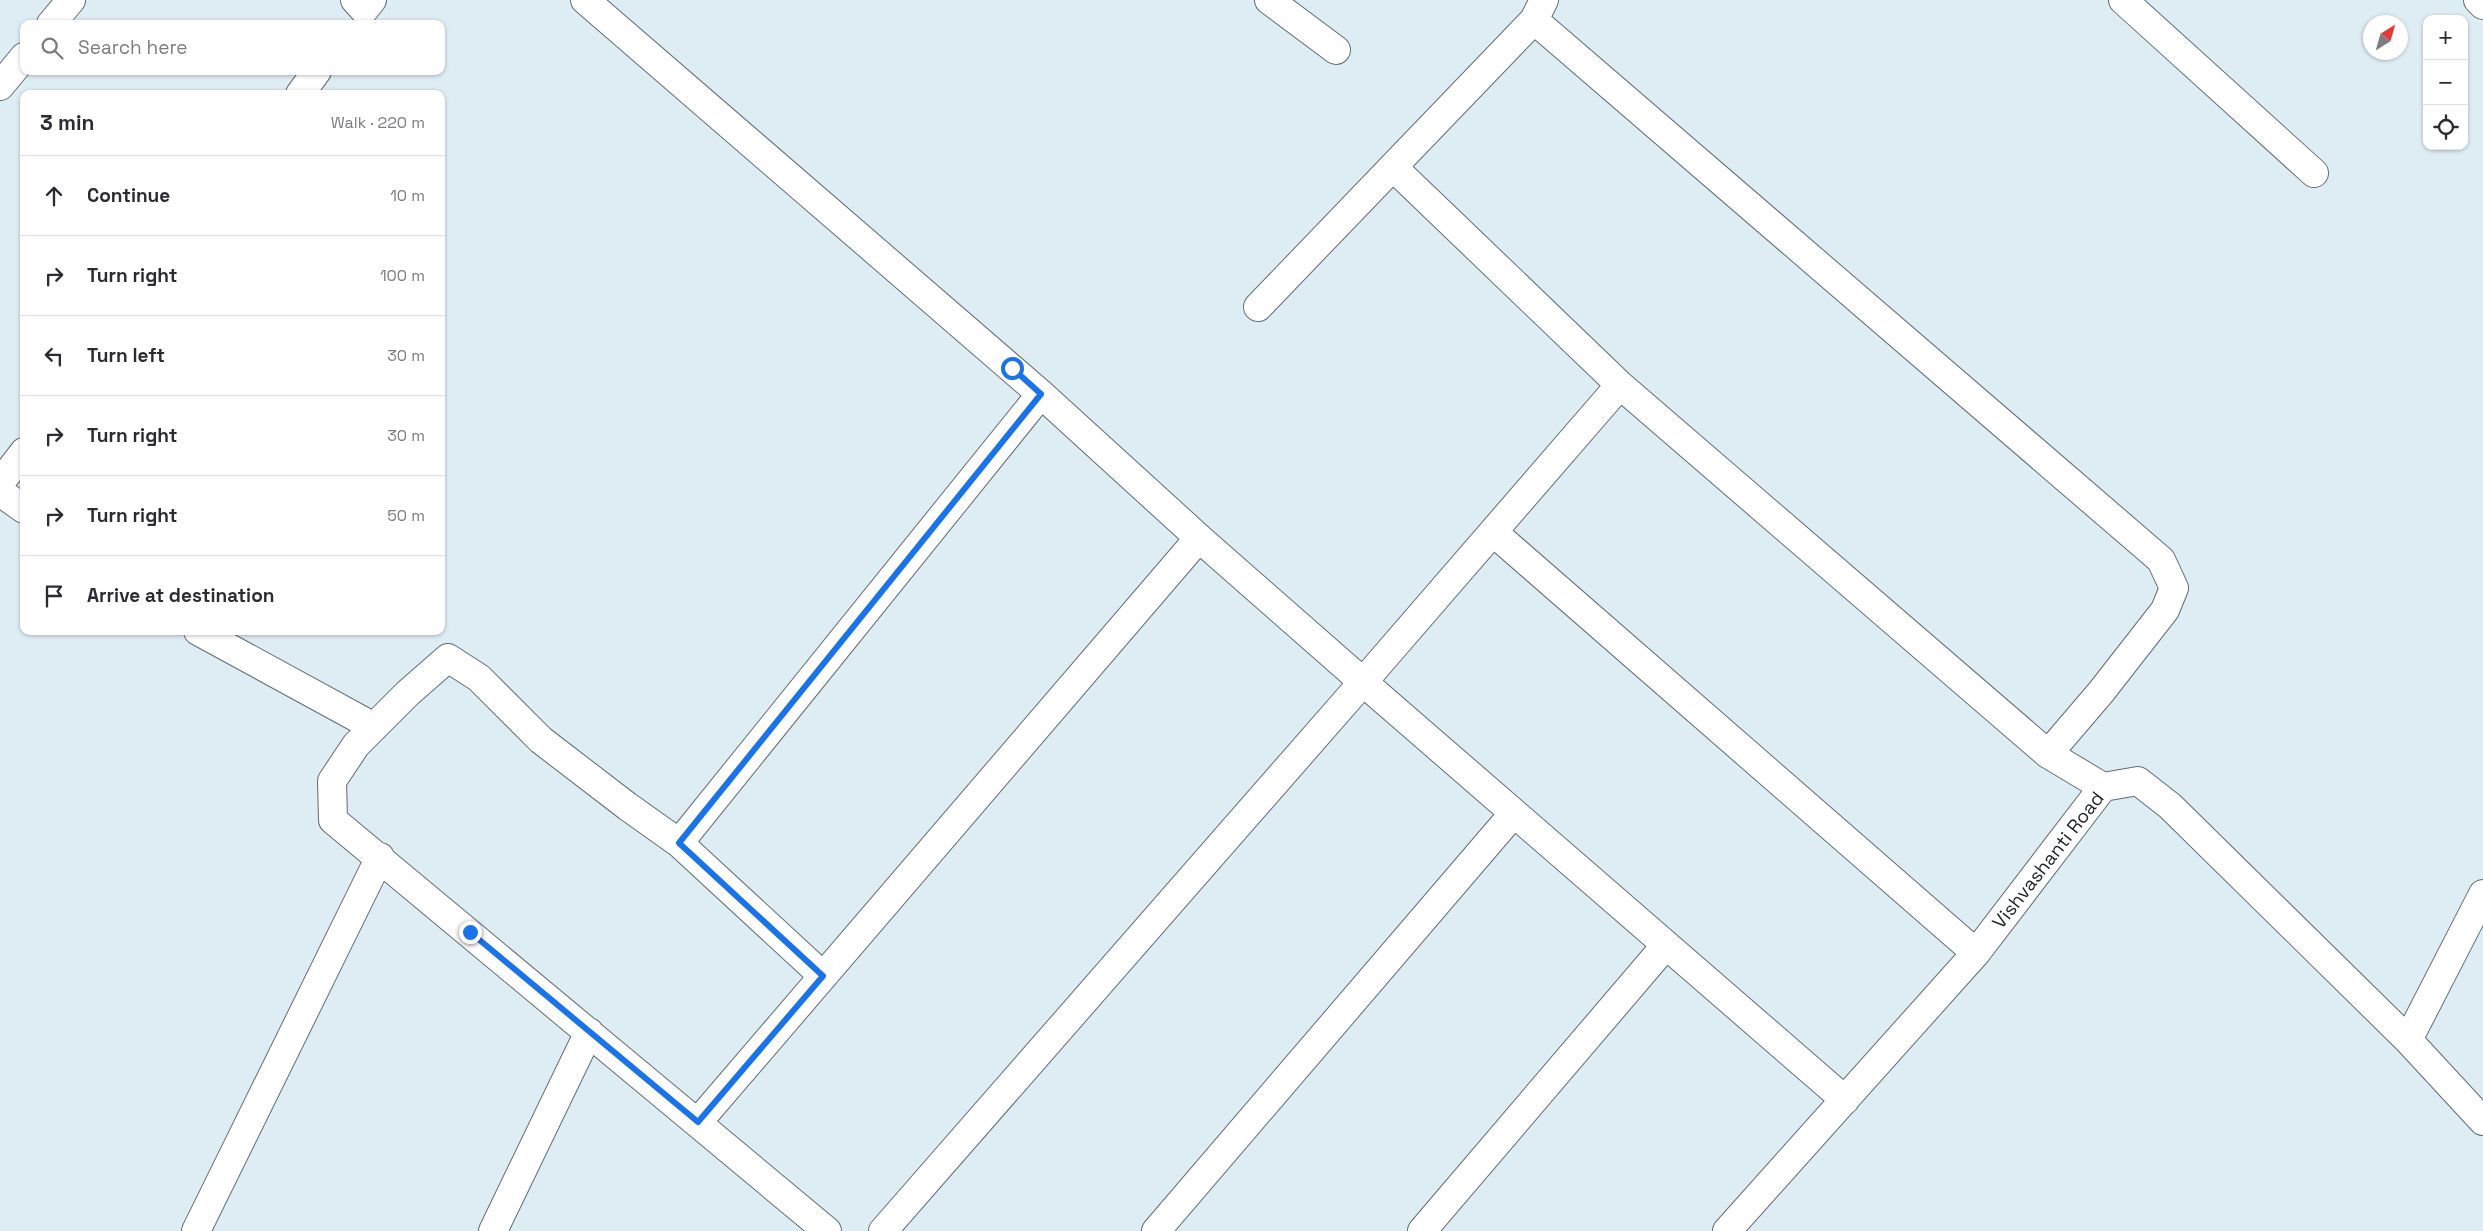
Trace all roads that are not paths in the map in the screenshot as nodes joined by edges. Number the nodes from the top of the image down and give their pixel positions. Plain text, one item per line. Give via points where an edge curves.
1 (71, 0) edge
2 (585, 0) edge
3 (1269, 0) edge
4 (2123, 0) edge
5 (2478, 0) edge
6 (2483, 5) edge
7 (1539, 10) edge
8 (55, 20) edge
9 (1336, 50) dead end
10 (20, 62) edge
11 (314, 75) edge
12 (0, 86) edge
13 (303, 90) edge
14 (1394, 168) junction
15 (2314, 172) dead end
16 (1258, 307) dead end
17 (1620, 385) junction
18 (1041, 394) junction
19 (20, 457) edge
20 (0, 483) edge
21 (0, 492) edge
22 (20, 506) edge
23 (1493, 532) junction
24 (1199, 538) junction
25 (205, 635) edge
26 (1363, 682) junction
27 (374, 727) junction
28 (2048, 754) junction
29 (2103, 787) junction
30 (1514, 813) junction
31 (679, 843) junction
32 (380, 857) junction
33 (2483, 894) edge
34 (1666, 945) junction
35 (1976, 952) junction
36 (823, 976) junction
37 (589, 1032) junction
38 (2408, 1040) junction
39 (1845, 1100) junction
40 (2483, 1121) edge
41 (698, 1122) junction
42 (500, 1228) edge
43 (196, 1231) edge
44 (827, 1231) edge
45 (883, 1231) edge
46 (1156, 1231) edge
47 (1422, 1231) edge
48 (1727, 1231) edge

1 - 8 street
2 - 18 street
3 - 9 street
4 - 15 street
5 - 6 street
7 - 14 street
7 - 28 street via 2161,560 2174,588 2165,610
10 - 12 street
11 - 13 street
14 - 16 street
14 - 17 street
17 - 23 street
17 - 28 street
18 - 24 street
18 - 31 street
19 - 20 street
21 - 22 street
23 - 26 street
23 - 35 street
24 - 26 street
24 - 36 street
25 - 27 street
26 - 30 street
26 - 45 street
27 - 31 street via 448,658 479,678 541,740
27 - 32 street via 356,745 332,781 333,820
28 - 29 street
29 - 35 street, Vishvashanti Road
29 - 38 street, Vishvashanti Road via 2138,781 2170,806
30 - 34 street
30 - 46 street
31 - 36 street
32 - 37 street
32 - 43 street
33 - 38 street
34 - 39 street
34 - 47 street
35 - 39 street, Vishvashanti Road
36 - 41 street
37 - 41 street
37 - 42 street
38 - 40 street, Vishvashanti Road
39 - 48 street, Vishvashanti Road
41 - 44 street

